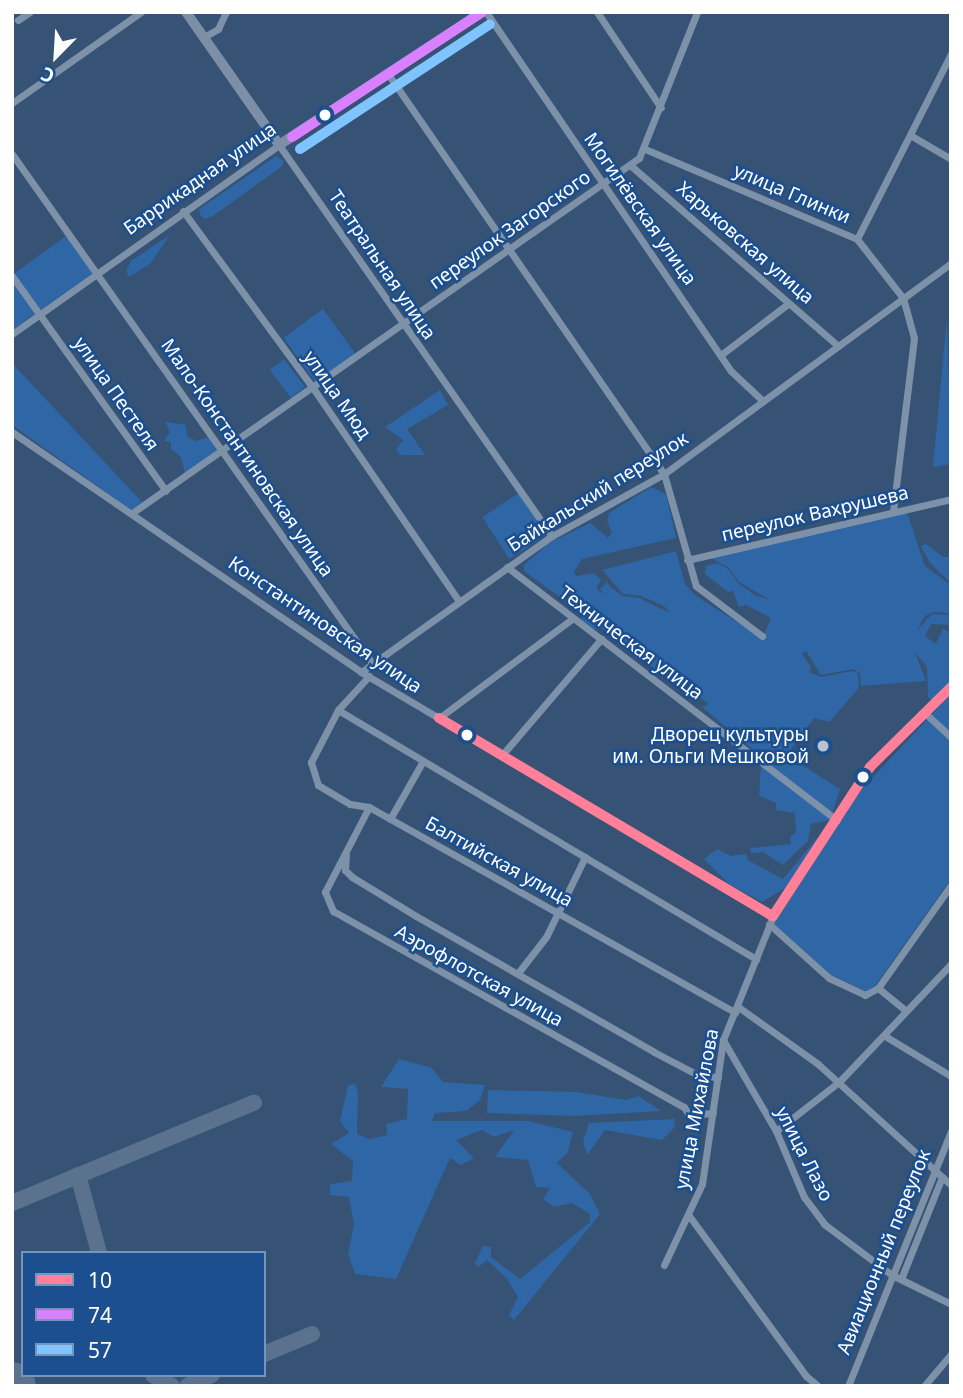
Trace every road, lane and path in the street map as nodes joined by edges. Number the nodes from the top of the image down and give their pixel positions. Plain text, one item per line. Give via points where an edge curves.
1 (30, 12) edge
2 (141, 12) edge
3 (186, 12) edge
4 (226, 12) edge
5 (484, 12) edge
6 (597, 12) edge
7 (697, 12) edge
8 (18, 20) dead end
9 (204, 37) junction
10 (951, 54) edge
11 (388, 74) junction
12 (941, 76) junction
13 (951, 80) edge
14 (12, 103) edge
15 (661, 108) junction
16 (910, 135) junction
17 (279, 145) junction
18 (645, 149) junction
19 (12, 154) edge
20 (951, 159) edge
21 (630, 164) junction
22 (602, 184) junction
23 (183, 211) junction
24 (858, 239) junction
25 (510, 249) junction
26 (951, 264) edge
27 (97, 273) junction
28 (12, 276) edge
29 (903, 298) junction
30 (789, 303) junction
31 (40, 314) junction
32 (401, 326) junction
33 (12, 334) edge
34 (838, 346) junction
35 (722, 354) junction
36 (313, 388) junction
37 (763, 401) junction
38 (12, 432) edge
39 (223, 450) junction
40 (664, 474) junction
41 (166, 492) junction
42 (951, 499) edge
43 (893, 512) junction
44 (132, 513) junction
45 (552, 536) junction
46 (687, 561) junction
47 (507, 567) junction
48 (459, 601) junction
49 (573, 618) junction
50 (762, 636) dead end
51 (601, 639) junction
52 (371, 662) junction
53 (362, 671) junction
54 (369, 676) junction
55 (951, 687) edge
56 (338, 710) junction
57 (925, 713) junction
58 (439, 718) junction
59 (951, 737) edge
60 (502, 755) junction
61 (423, 761) junction
62 (369, 807) junction
63 (390, 818) junction
64 (837, 820) junction
65 (347, 850) junction
66 (585, 857) junction
67 (951, 885) edge
68 (559, 913) junction
69 (771, 920) junction
70 (755, 959) junction
71 (951, 964) edge
72 (518, 973) junction
73 (878, 988) junction
74 (736, 1009) junction
75 (906, 1011) junction
76 (885, 1036) junction
77 (723, 1040) junction
78 (951, 1076) edge
79 (718, 1077) junction
80 (839, 1082) junction
81 (713, 1113) junction
82 (776, 1131) junction
83 (951, 1131) edge
84 (934, 1170) junction
85 (942, 1177) junction
86 (951, 1185) edge
87 (690, 1217) junction
88 (664, 1265) dead end
89 (892, 1275) junction
90 (901, 1279) junction
91 (951, 1304) edge
92 (951, 1354) edge
93 (818, 1386) edge
94 (848, 1386) edge
95 (924, 1386) edge

1 - 8 street
2 - 14 street
3 - 9 main road, Театральная улица
4 - 9 street via 218,29
5 - 11 main road, Баррикадная улица
5 - 22 street, Могилёвская улица
6 - 15 street
7 - 15 street, переулок Загорского
9 - 17 main road, Театральная улица
10 - 12 street
11 - 17 main road, Баррикадная улица
11 - 25 street
12 - 13 street
12 - 16 street
15 - 18 street, переулок Загорского
16 - 20 street
16 - 24 street
17 - 23 street, Баррикадная улица
17 - 32 street, Театральная улица
18 - 21 street, переулок Загорского
18 - 24 street, улица Глинки
19 - 27 street, Мало-Константиновская улица
21 - 22 street, переулок Загорского
21 - 30 street, Харьковская улица
22 - 25 street, переулок Загорского
22 - 35 street, Могилёвская улица
23 - 27 street, Баррикадная улица
23 - 36 street, улица Мюд
24 - 29 street, улица Глинки
25 - 32 street, переулок Загорского
25 - 40 street
26 - 29 street, Байкальский переулок
27 - 31 street, Баррикадная улица
27 - 39 street, Мало-Константиновская улица
28 - 31 street, улица Пестеля
29 - 34 street, Байкальский переулок
29 - 43 street via 914,338
30 - 34 street, Харьковская улица
30 - 35 street
31 - 33 street, Баррикадная улица
31 - 41 street, улица Пестеля
32 - 36 street, переулок Загорского
32 - 45 street, Театральная улица
34 - 37 street, Байкальский переулок
35 - 37 street, Могилёвская улица via 732,371
36 - 39 street, переулок Загорского
36 - 48 street, улица Мюд
37 - 40 street, Байкальский переулок
38 - 44 street, Константиновская улица
39 - 41 street, переулок Загорского
39 - 52 street, Мало-Константиновская улица
40 - 45 street, Байкальский переулок
40 - 46 street
41 - 44 street, переулок Загорского
42 - 43 street, переулок Вахрушева
43 - 46 street, переулок Вахрушева
44 - 53 street, Константиновская улица
45 - 47 street, Байкальский переулок
46 - 50 street via 696,586
47 - 48 street, Байкальский переулок
47 - 49 street, Техническая улица
48 - 52 street, Байкальский переулок
49 - 51 street, Техническая улица
49 - 58 street
51 - 60 street
51 - 64 street, Техническая улица
52 - 53 street, Байкальский переулок
53 - 54 street, Константиновская улица
54 - 56 street
54 - 58 street, Константиновская улица
55 - 57 street, улица Михайлова
56 - 61 street
56 - 62 street, Балтийская улица via 311,762 311,771 318,785 334,796
57 - 59 street
57 - 64 street, улица Михайлова via 870,767
58 - 60 street, Константиновская улица
60 - 69 street, Константиновская улица
61 - 63 street
61 - 66 street
62 - 63 street, Балтийская улица
62 - 65 street, Аэрофлотская улица
63 - 68 street, Балтийская улица
64 - 69 street, улица Михайлова
65 - 72 street via 345,870 352,877
65 - 81 street, Аэрофлотская улица via 325,892 333,911 684,1107 689,1115
66 - 68 street
66 - 70 street
67 - 73 street
68 - 72 street
68 - 74 street, Балтийская улица
69 - 70 street, улица Михайлова
69 - 73 street, Константиновская улица via 829,978 865,995
70 - 74 street, улица Михайлова
71 - 75 street
72 - 79 street via 654,1052 701,1076
73 - 75 street
74 - 77 street, улица Михайлова
74 - 80 street, Балтийская улица
75 - 76 street
76 - 78 street
76 - 80 street
77 - 79 street, улица Михайлова
77 - 82 street, улица Лазо
79 - 81 street, улица Михайлова
80 - 82 street
80 - 84 street, Балтийская улица
81 - 87 street, улица Михайлова via 702,1184
82 - 89 street, улица Лазо via 804,1197 824,1224
83 - 84 street, Авиационный переулок
84 - 85 street, Балтийская улица
84 - 89 street, Авиационный переулок
85 - 86 street, Балтийская улица
85 - 90 street, Авиационный переулок
87 - 88 street, улица Михайлова
87 - 93 street via 806,1376
89 - 90 street, улица Лазо
89 - 94 street, Авиационный переулок
90 - 91 street, улица Лазо
92 - 95 street

